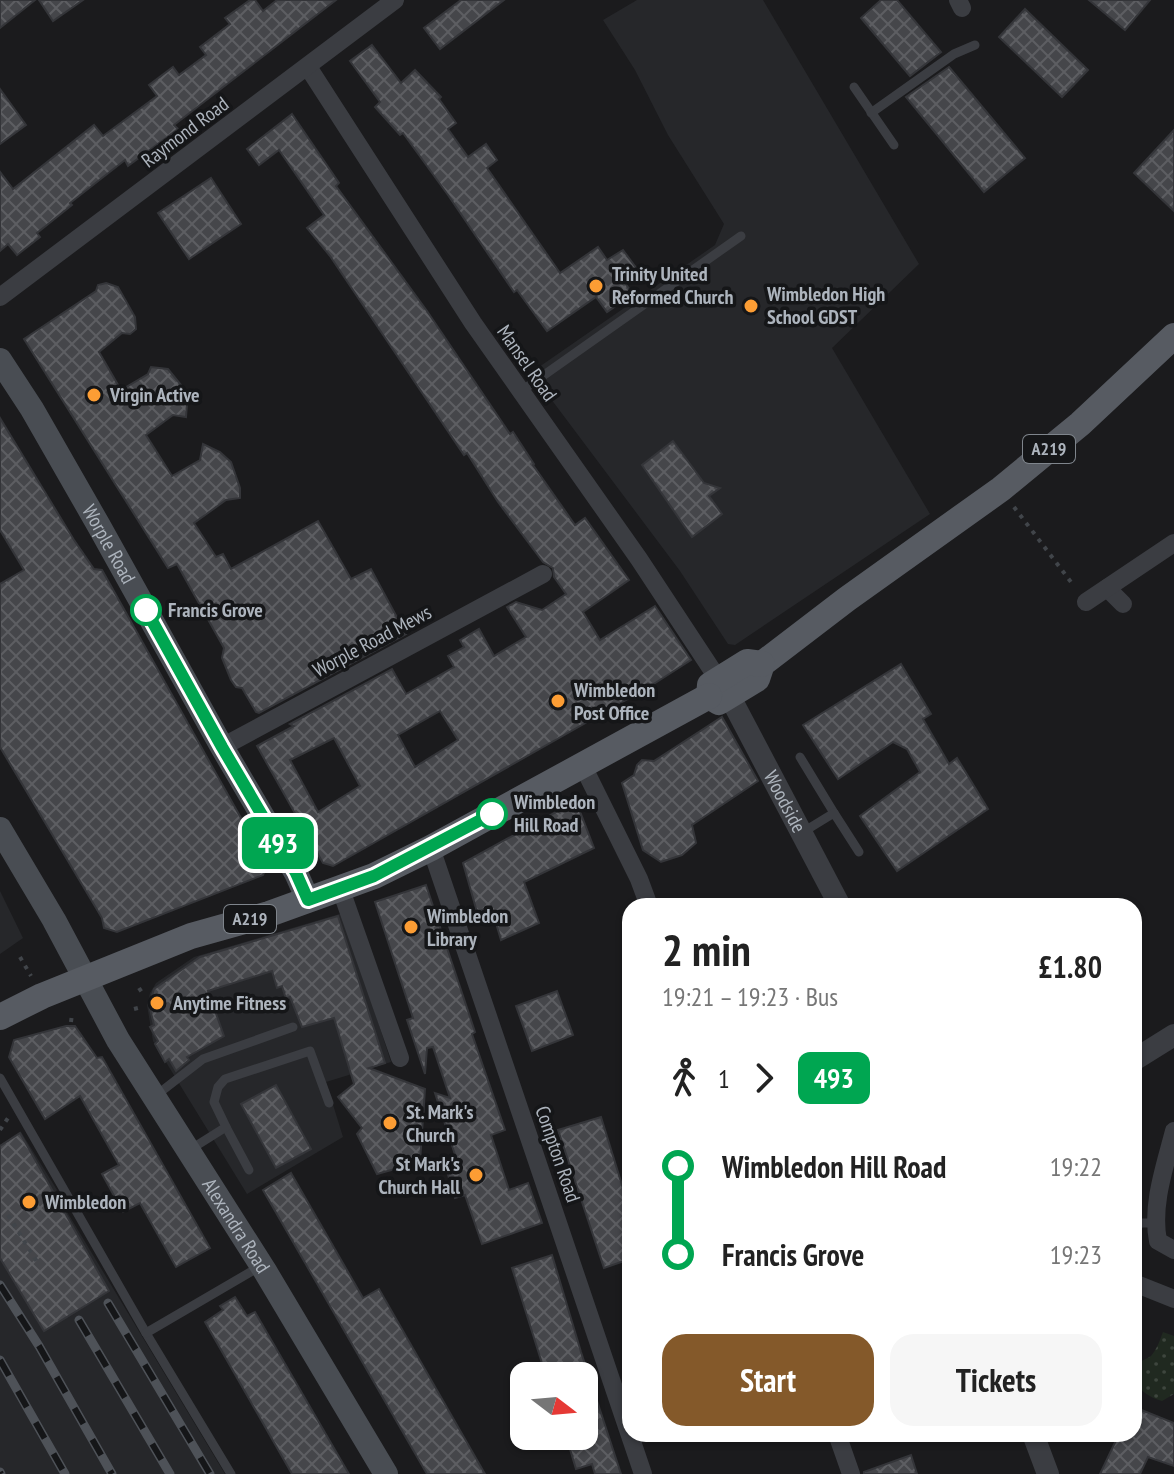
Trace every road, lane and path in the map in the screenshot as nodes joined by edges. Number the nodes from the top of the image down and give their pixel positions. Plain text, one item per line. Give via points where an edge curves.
1 (395, 0) edge
2 (975, 45) dead end
3 (308, 67) junction
4 (854, 87) dead end
5 (871, 113) junction
6 (894, 145) dead end
7 (741, 236) dead end
8 (0, 297) edge
9 (1174, 336) edge
10 (0, 360) edge
11 (520, 392) junction
12 (1001, 489) junction
13 (1174, 543) edge
14 (543, 574) dead end
15 (1107, 588) junction
16 (1086, 602) joint
17 (1123, 604) dead end
18 (719, 691) junction
19 (222, 747) junction
20 (800, 757) dead end
21 (582, 764) junction
22 (834, 813) junction
23 (0, 829) edge
24 (803, 832) junction
25 (431, 848) junction
26 (859, 852) dead end
27 (341, 890) junction
28 (646, 898) edge
29 (836, 898) edge
30 (308, 900) junction
31 (20, 957) dead end
32 (32, 978) dead end
33 (84, 981) junction
34 (139, 988) dead end
35 (143, 994) dead end
36 (142, 1007) dead end
37 (134, 1009) dead end
38 (72, 1014) dead end
39 (0, 1017) edge
40 (71, 1022) dead end
41 (293, 1027) dead end
42 (1174, 1035) edge
43 (1142, 1055) edge
44 (400, 1058) dead end
45 (0, 1078) edge
46 (154, 1097) junction
47 (329, 1103) dead end
48 (226, 1127) junction
49 (1174, 1131) edge
50 (188, 1151) junction
51 (249, 1170) dead end
52 (8, 1215) dead end
53 (1142, 1223) edge
54 (1155, 1223) junction
55 (1174, 1250) edge
56 (39, 1265) dead end
57 (262, 1266) junction
58 (1142, 1286) edge
59 (1174, 1299) edge
60 (146, 1333) junction
61 (622, 1412) edge
62 (632, 1442) edge
63 (840, 1442) edge
64 (1036, 1442) edge
65 (231, 1474) edge
66 (386, 1474) edge
67 (643, 1474) edge
68 (851, 1474) edge
69 (1048, 1474) edge

1 - 3 street, Raymond Road
2 - 5 lane
3 - 8 street, Raymond Road
3 - 11 street, Mansel Road
4 - 5 lane
5 - 6 lane
7 - 11 lane
9 - 12 main road, A219
10 - 19 main road, Worple Road
11 - 18 street, Mansel Road via 669,605
12 - 16 path
12 - 18 main road, A219 via 762,664 747,662
13 - 15 street
14 - 19 street, Worple Road Mews
15 - 16 street
15 - 17 street
18 - 21 main road, A219
18 - 24 street, Woodside
19 - 30 main road, Worple Road
20 - 22 lane
21 - 25 main road, A219
21 - 28 street
22 - 24 lane
22 - 26 lane
23 - 33 main road, Alexandra Road
24 - 29 street, Woodside
25 - 27 main road, A219
25 - 61 street, Compton Road
27 - 30 main road, A219
27 - 44 street
30 - 33 main road, A219 via 191,936
31 - 32 path
33 - 39 main road, A219
33 - 46 main road, Alexandra Road
34 - 35 path
36 - 37 path
38 - 40 path
41 - 46 lane via 203,1059
42 - 43 street
45 - 60 lane
46 - 50 main road, Alexandra Road
47 - 48 lane via 310,1051 225,1079 214,1102
48 - 50 lane
48 - 51 lane
49 - 54 street
50 - 57 main road, Alexandra Road
52 - 56 path
53 - 54 lane
54 - 55 street via 1158,1241
57 - 60 lane
57 - 66 main road, Alexandra Road
58 - 59 street
60 - 65 lane
62 - 67 street, Compton Road
63 - 68 street
64 - 69 street

